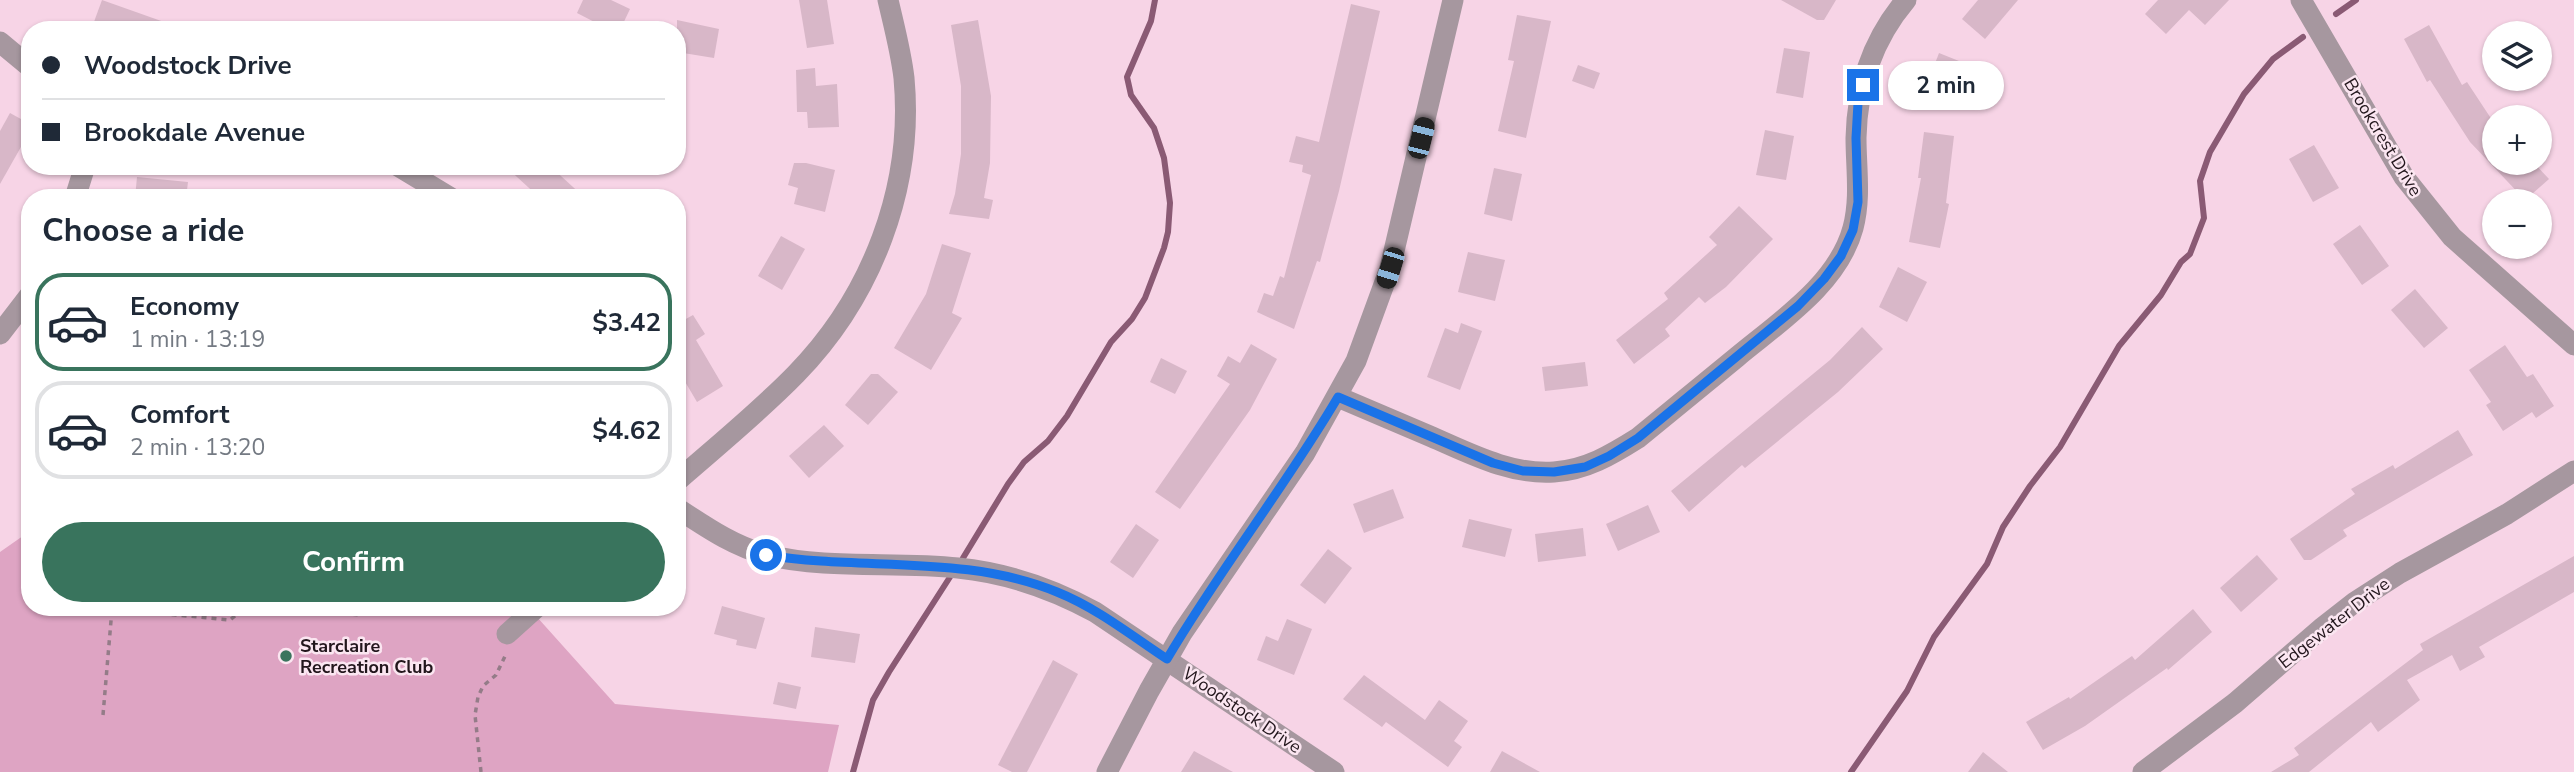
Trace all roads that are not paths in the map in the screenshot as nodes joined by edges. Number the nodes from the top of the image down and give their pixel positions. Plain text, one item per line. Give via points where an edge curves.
1 (888, 0) edge
2 (1453, 0) edge
3 (1906, 0) edge
4 (2301, 0) edge
5 (0, 42) edge
6 (21, 60) edge
7 (413, 175) edge
8 (436, 189) edge
9 (21, 307) edge
10 (0, 334) edge
11 (2574, 345) edge
12 (1338, 397) junction
13 (2574, 471) edge
14 (686, 473) edge
15 (686, 514) edge
16 (530, 616) edge
17 (507, 643) road end
18 (1167, 659) junction
19 (1107, 772) edge
20 (1334, 772) edge
21 (2143, 772) edge

1 - 14 street via 901,56 905,130 902,164 879,247 835,328 798,372
2 - 12 street via 1390,268 1369,331
3 - 12 street via 1881,35 1858,103 1858,202 1853,230 1841,256 1798,306 1638,438 1585,467 1523,471 1493,463
4 - 11 street, Brookcrest Drive via 2419,198 2471,255
5 - 6 street
7 - 8 street
9 - 10 street
12 - 18 street
13 - 21 street, Edgewater Drive via 2355,603
15 - 18 street, Woodstock Drive via 722,537 766,555 957,568 1020,580 1095,611
16 - 17 street
18 - 19 street
18 - 20 street, Woodstock Drive

